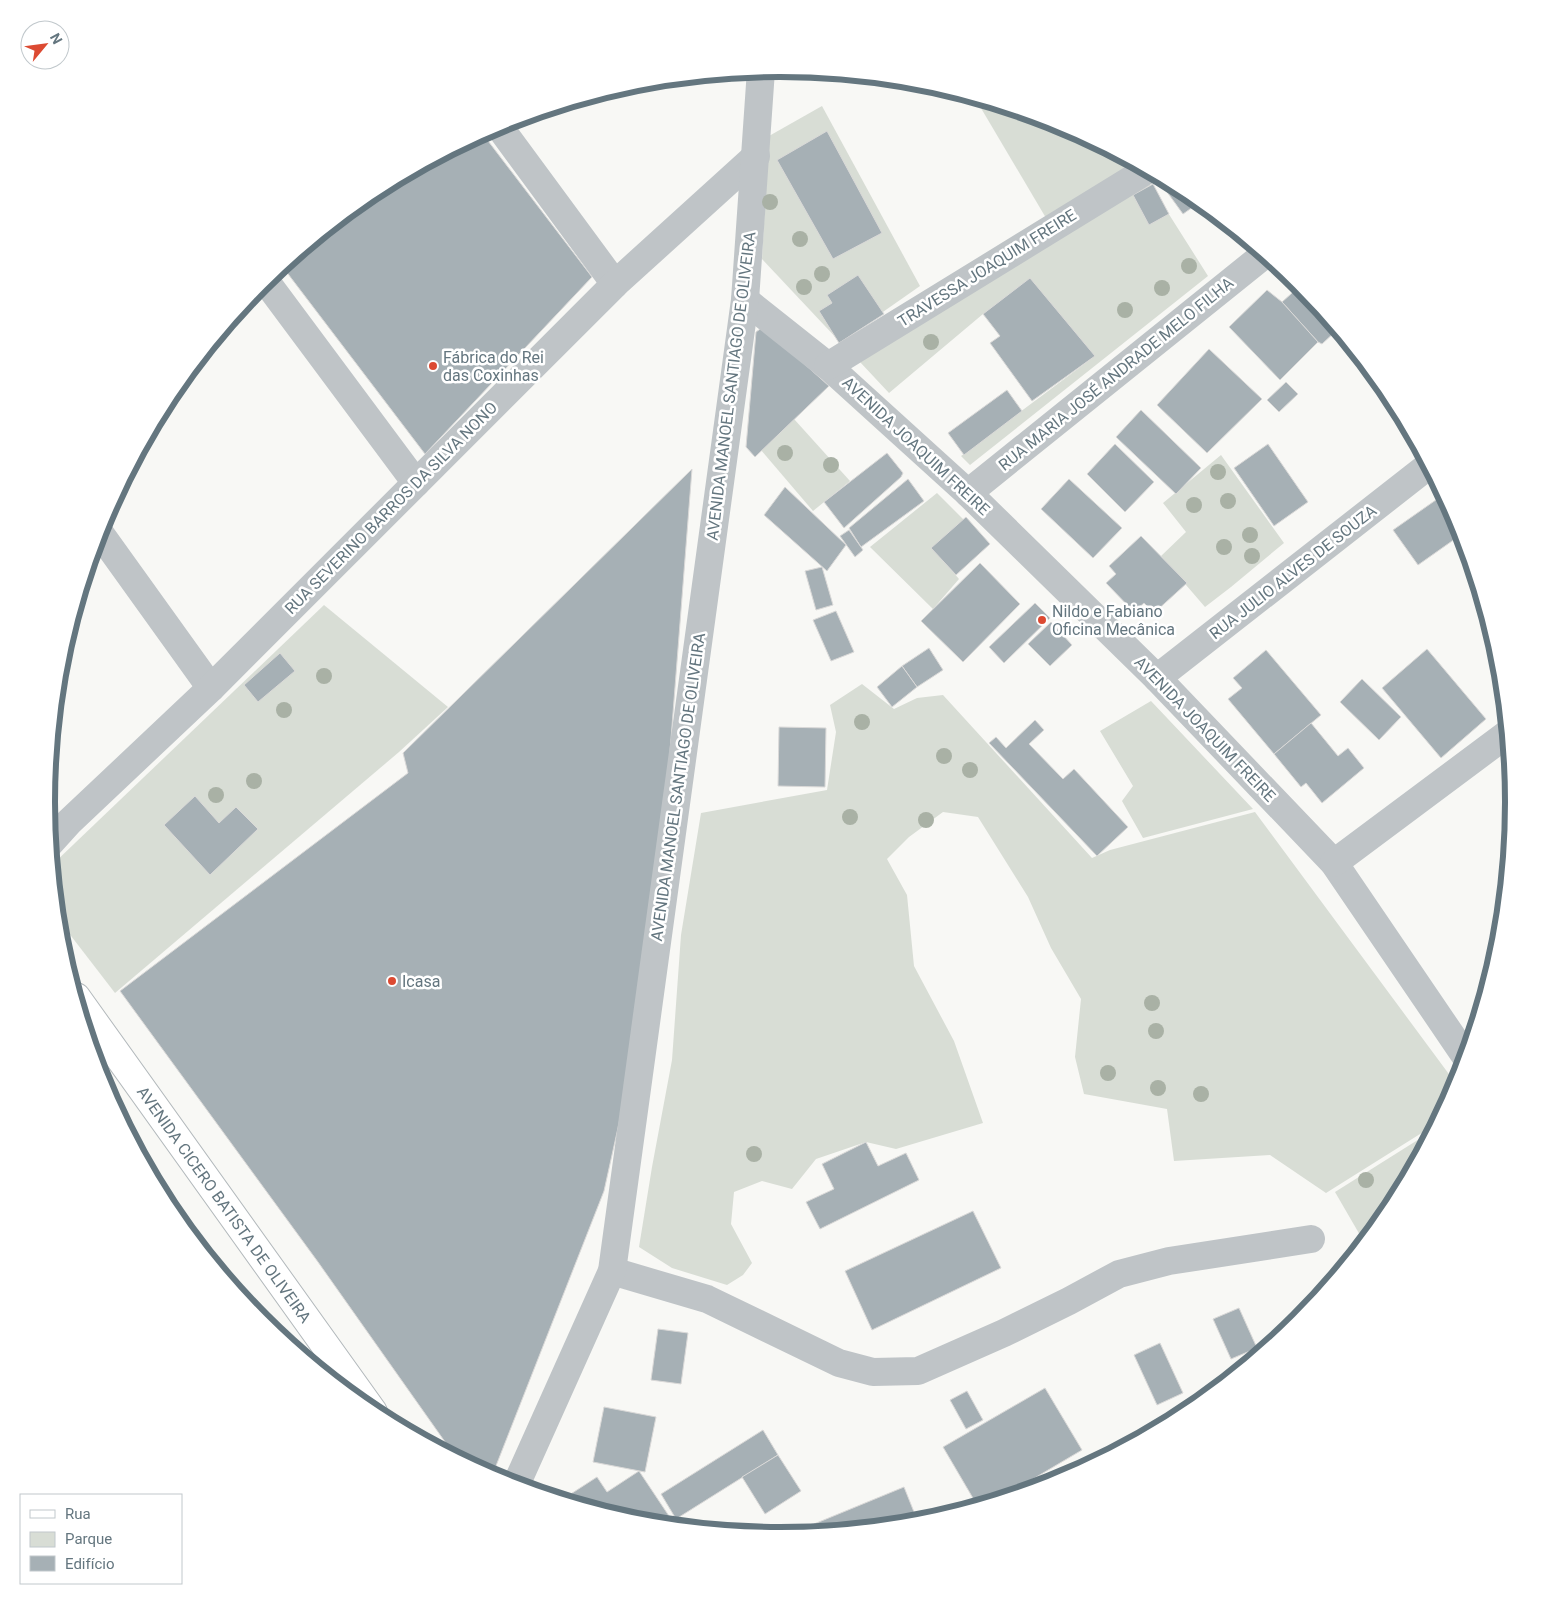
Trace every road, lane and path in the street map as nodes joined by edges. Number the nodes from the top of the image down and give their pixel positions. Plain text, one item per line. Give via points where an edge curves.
1 (761, 78) edge
2 (503, 132) edge
3 (756, 156) junction
4 (1141, 174) edge
5 (1260, 259) edge
6 (615, 284) junction
7 (270, 286) edge
8 (745, 300) junction
9 (828, 366) junction
10 (1424, 469) edge
11 (416, 483) junction
12 (968, 493) junction
13 (104, 540) edge
14 (1157, 678) junction
15 (211, 688) junction
16 (1502, 738) edge
17 (56, 836) edge
18 (1334, 863) junction
19 (86, 1011) edge
20 (1461, 1049) edge
21 (1311, 1238) dead end
22 (612, 1271) junction
23 (358, 1391) edge
24 (519, 1478) edge

1 - 3 street, AVENIDA MANOEL SANTIAGO DE OLIVEIRA
2 - 6 street
3 - 6 street, RUA SEVERINO BARROS DA SILVA NONO
3 - 8 street, AVENIDA MANOEL SANTIAGO DE OLIVEIRA
4 - 9 street, TRAVESSA JOAQUIM FREIRE
5 - 12 street, RUA MARIA JOSÉ ANDRADE MELO FILHA
6 - 11 street, RUA SEVERINO BARROS DA SILVA NONO
7 - 11 street
8 - 9 street, AVENIDA JOAQUIM FREIRE
8 - 22 street, AVENIDA MANOEL SANTIAGO DE OLIVEIRA
9 - 12 street, AVENIDA JOAQUIM FREIRE
10 - 14 street, RUA JULIO ALVES DE SOUZA
11 - 15 street, RUA SEVERINO BARROS DA SILVA NONO
12 - 14 street, AVENIDA JOAQUIM FREIRE
13 - 15 street
14 - 18 street, AVENIDA JOAQUIM FREIRE
15 - 17 street, RUA SEVERINO BARROS DA SILVA NONO
16 - 18 street
18 - 20 street, AVENIDA JOAQUIM FREIRE
19 - 23 main road, AVENIDA CICERO BATISTA DE OLIVEIRA
21 - 22 street via 1169,1261 1119,1274 1004,1333 918,1370 873,1372 839,1363 707,1299
22 - 24 street, AVENIDA MANOEL SANTIAGO DE OLIVEIRA

